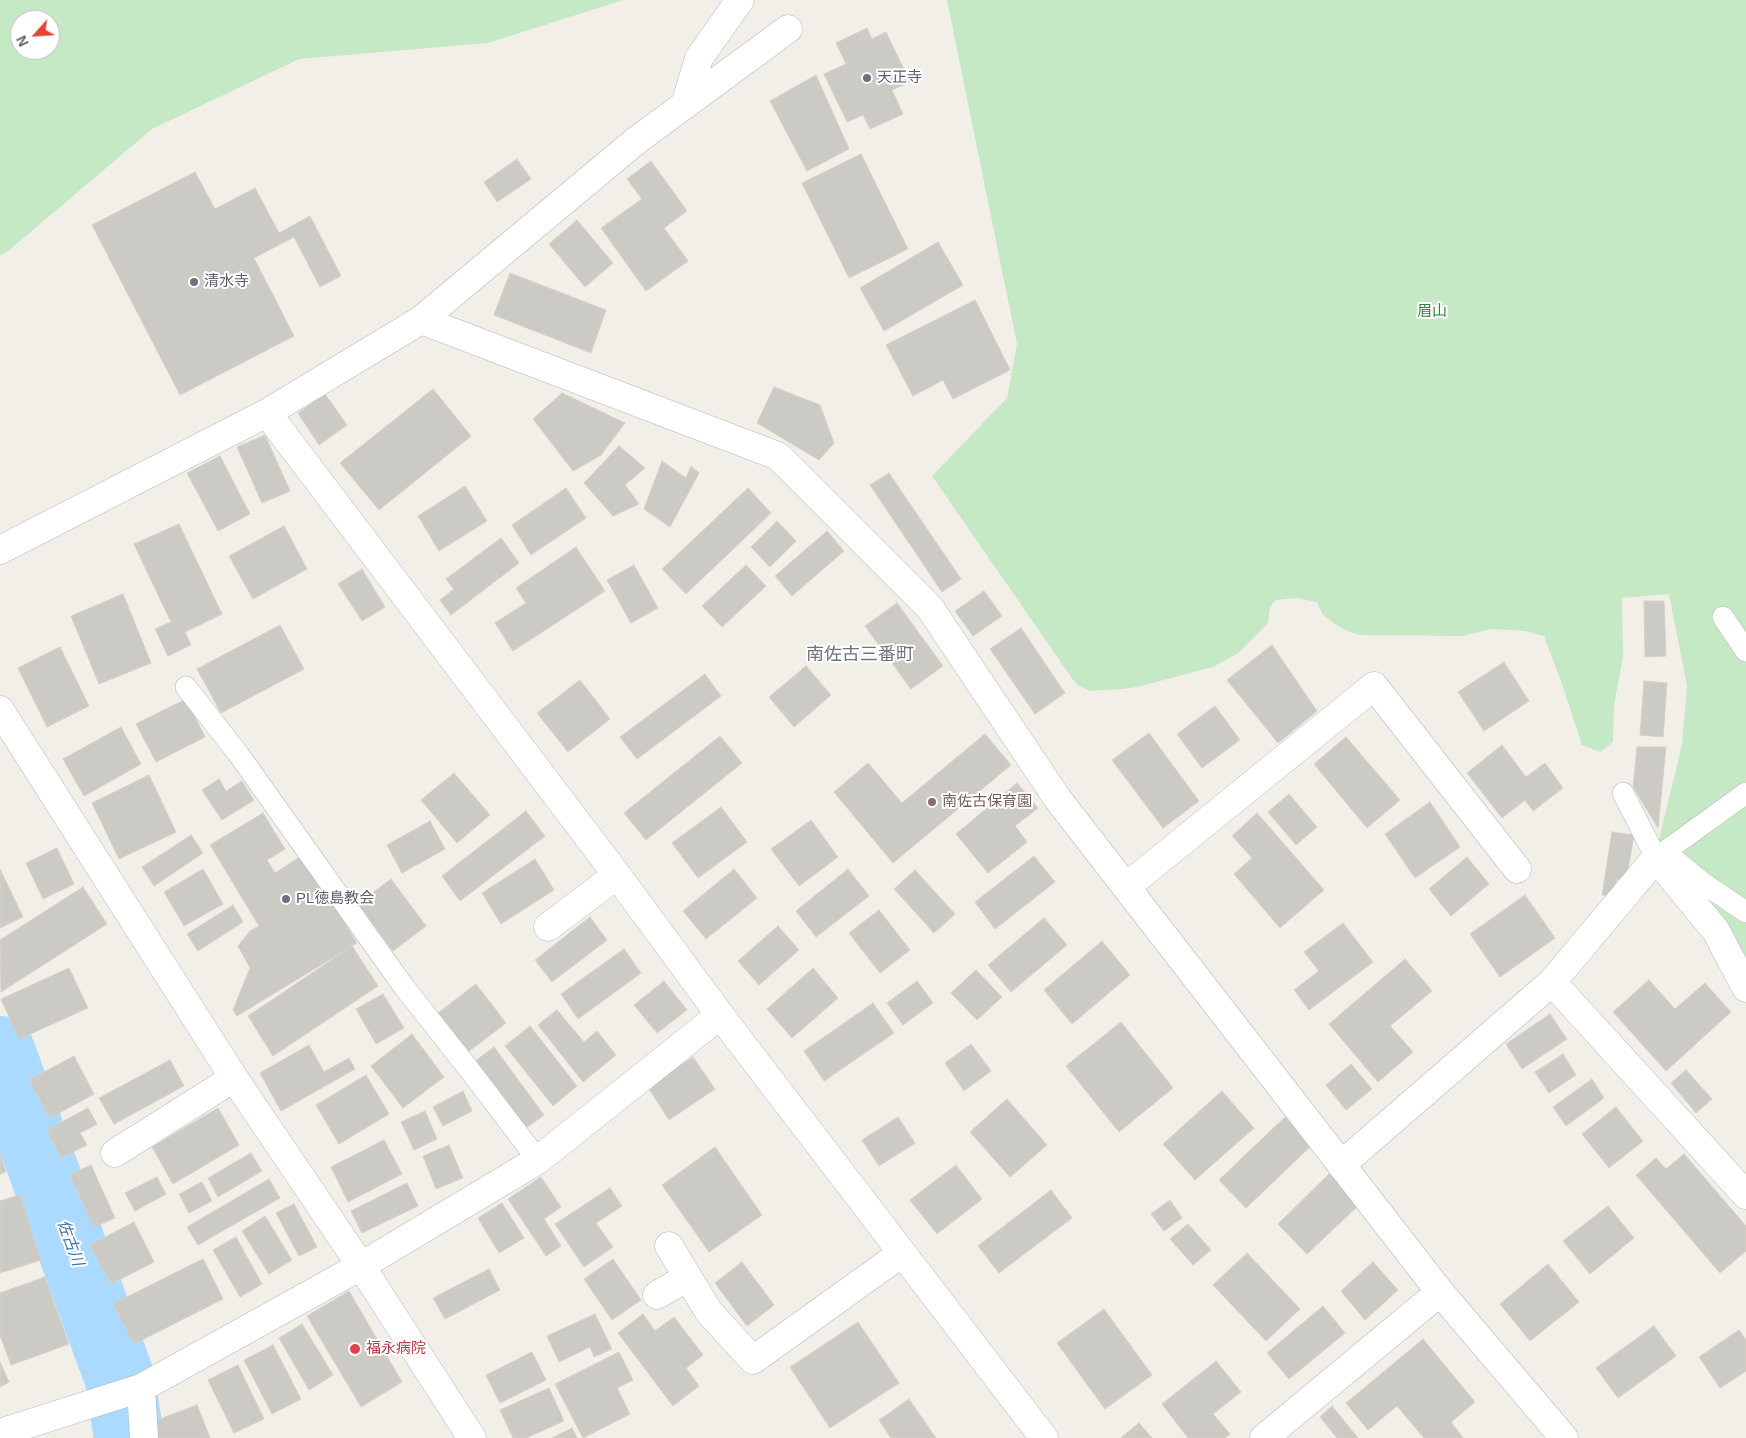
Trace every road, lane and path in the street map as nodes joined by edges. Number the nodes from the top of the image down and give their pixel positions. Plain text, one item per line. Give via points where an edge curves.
1 (740, 0) edge
2 (788, 29) dead end
3 (685, 105) junction
4 (421, 320) junction
5 (267, 414) junction
6 (0, 550) edge
7 (1723, 617) dead end
8 (1746, 651) edge
9 (186, 687) dead end
10 (0, 710) edge
11 (1623, 793) dead end
12 (1746, 793) edge
13 (1660, 855) junction
14 (1517, 869) dead end
15 (617, 875) junction
16 (1126, 887) junction
17 (1746, 912) edge
18 (548, 927) dead end
19 (1552, 982) junction
20 (1746, 988) edge
21 (720, 1015) junction
22 (234, 1078) junction
23 (115, 1154) dead end
24 (538, 1160) junction
25 (1341, 1165) junction
26 (1746, 1195) edge
27 (669, 1246) dead end
28 (902, 1253) junction
29 (361, 1266) junction
30 (688, 1277) junction
31 (1440, 1292) junction
32 (657, 1295) dead end
33 (137, 1389) junction
34 (0, 1434) edge
35 (467, 1436) edge
36 (144, 1438) edge
37 (1044, 1438) edge
38 (1264, 1438) edge
39 (1564, 1438) edge

1 - 3 street via 699,58
2 - 3 street
3 - 4 street
4 - 5 street
4 - 16 street via 778,456 930,608 1056,798
5 - 6 street
5 - 15 street
7 - 8 lane
9 - 24 lane via 239,755 404,987
10 - 22 street
11 - 13 lane
12 - 13 lane
13 - 17 lane
13 - 19 street
13 - 20 street via 1716,931
14 - 16 street via 1374,686
15 - 18 street
15 - 21 street
16 - 25 street
19 - 25 street
19 - 26 street
21 - 24 street
21 - 28 street
22 - 23 street
22 - 29 street
24 - 29 street
25 - 31 street
27 - 30 street
28 - 30 street via 752,1360 709,1312
28 - 37 street
29 - 33 street
29 - 35 street
30 - 32 street
31 - 38 street
31 - 39 street
33 - 34 street
33 - 36 street

